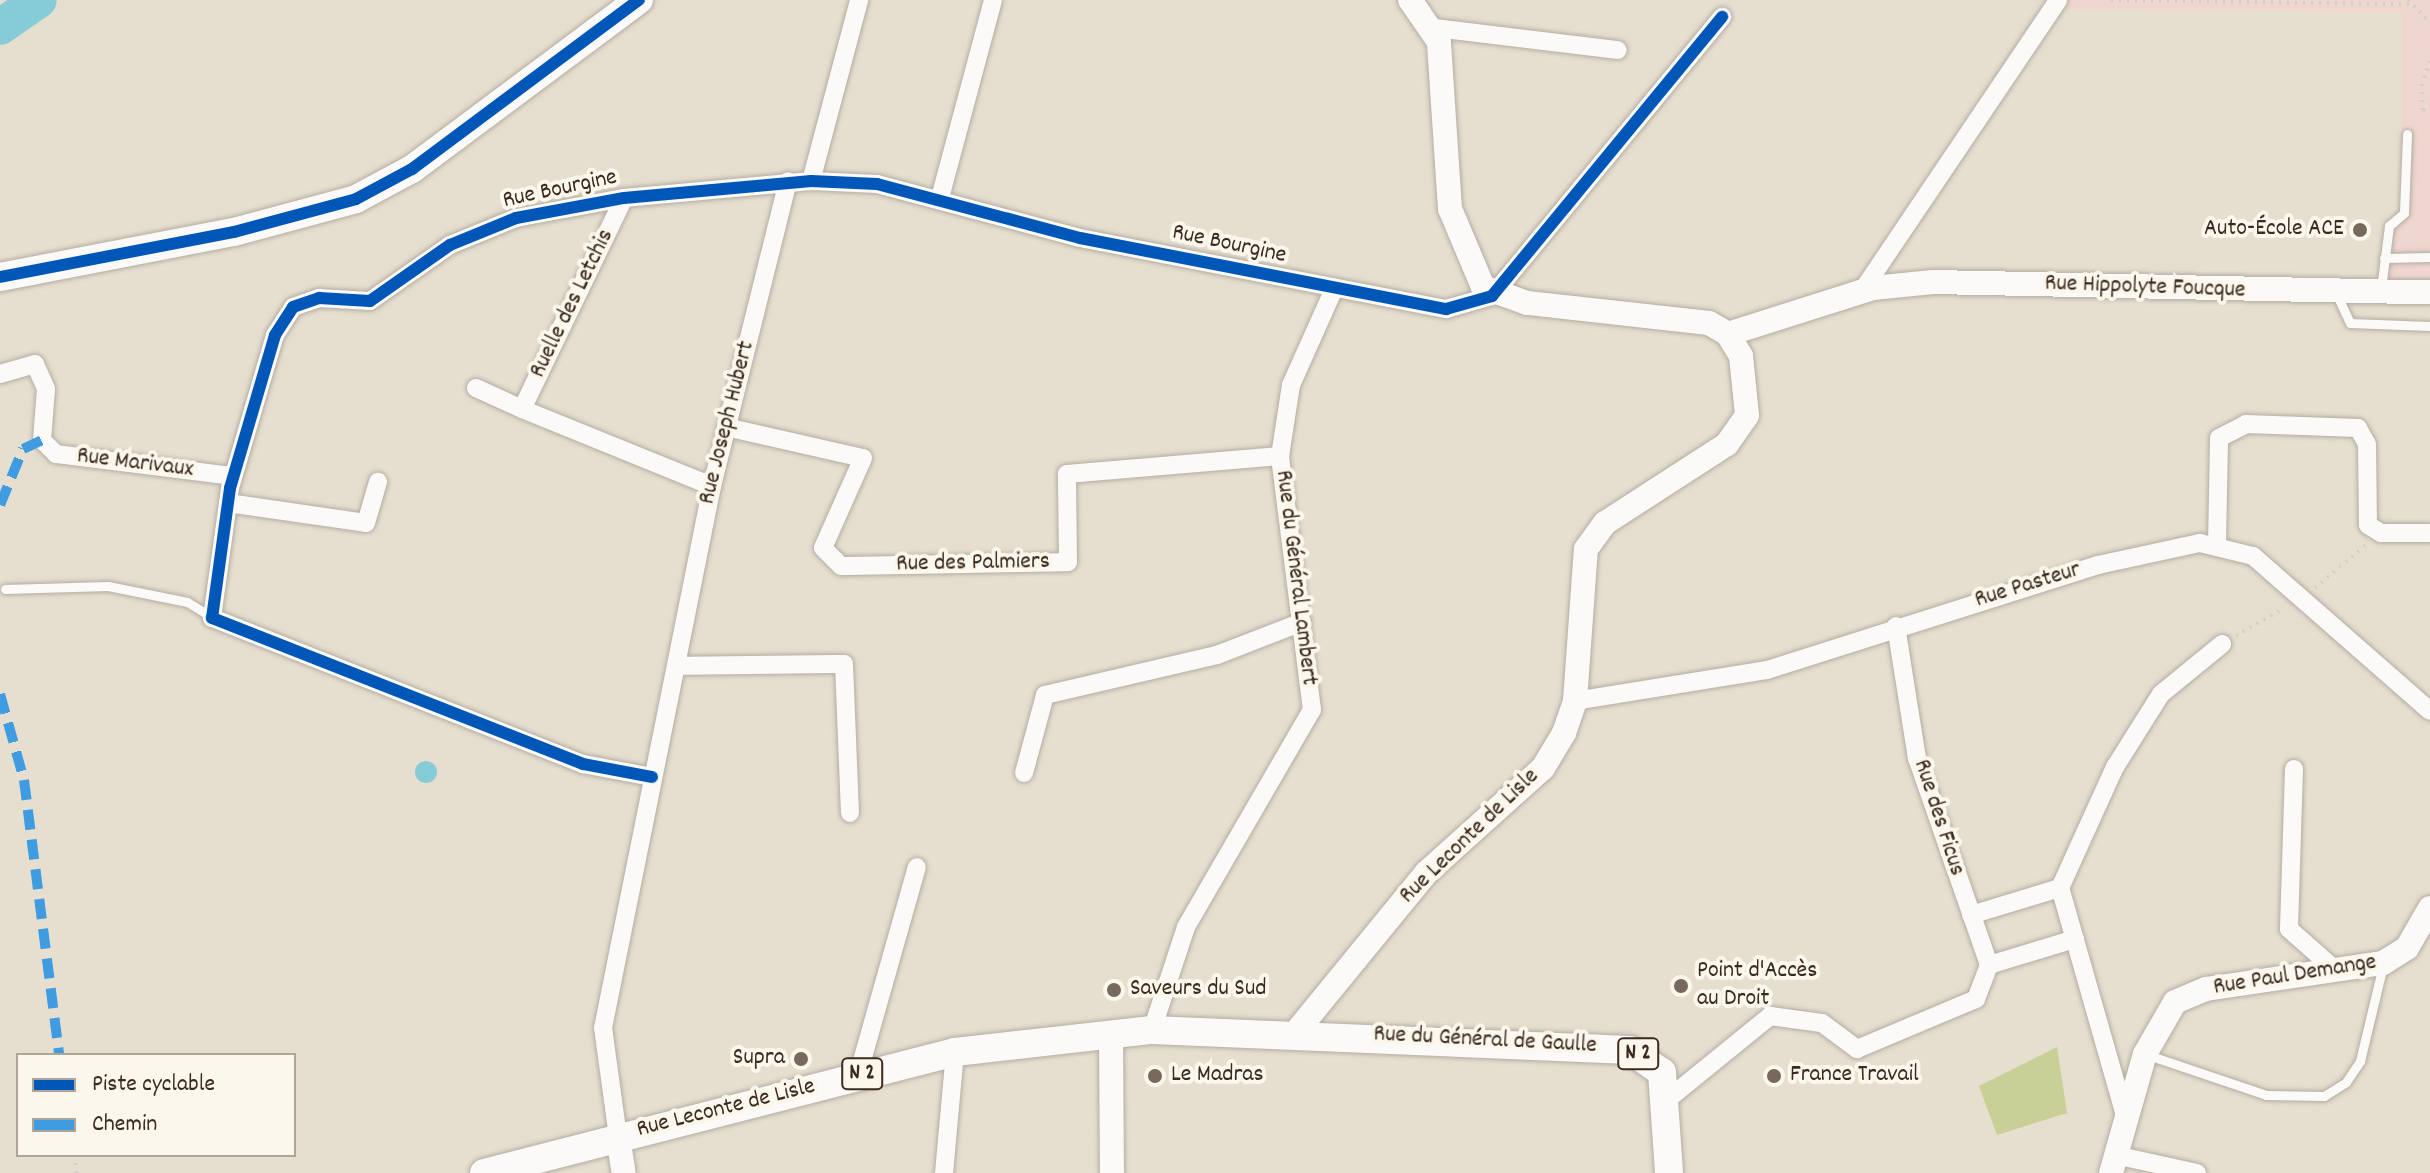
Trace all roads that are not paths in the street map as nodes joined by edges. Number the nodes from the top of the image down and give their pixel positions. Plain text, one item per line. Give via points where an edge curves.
1 (639, 0) edge
2 (859, 0) edge
3 (993, 0) edge
4 (1410, 0) edge
5 (2058, 0) edge
6 (1722, 17) dead end
7 (1435, 28) junction
8 (1618, 50) dead end
9 (2407, 134) dead end
10 (788, 181) junction
11 (811, 181) junction
12 (624, 198) junction
13 (940, 198) junction
14 (2430, 257) edge
15 (2384, 258) junction
16 (0, 277) edge
17 (1334, 289) junction
18 (1862, 291) junction
19 (2381, 292) junction
20 (2430, 292) edge
21 (2336, 293) junction
22 (1492, 296) junction
23 (2430, 326) edge
24 (1728, 334) junction
25 (0, 374) edge
26 (476, 388) dead end
27 (522, 409) junction
28 (726, 427) junction
29 (1280, 456) junction
30 (233, 476) junction
31 (378, 482) dead end
32 (712, 486) junction
33 (228, 503) junction
34 (2430, 533) edge
35 (2217, 545) junction
36 (5, 589) dead end
37 (212, 618) junction
38 (1302, 622) junction
39 (1896, 626) junction
40 (2222, 644) dead end
41 (676, 666) junction
42 (1575, 701) junction
43 (2430, 711) edge
44 (2294, 769) dead end
45 (1024, 773) dead end
46 (652, 777) junction
47 (850, 813) dead end
48 (917, 867) dead end
49 (2060, 888) junction
50 (2430, 908) edge
51 (1971, 915) junction
52 (2075, 939) junction
53 (2383, 963) junction
54 (1989, 965) junction
55 (2334, 969) junction
56 (1152, 1030) junction
57 (1296, 1032) junction
58 (1111, 1034) junction
59 (955, 1052) junction
60 (2145, 1054) junction
61 (858, 1075) junction
62 (1668, 1099) junction
63 (2126, 1119) junction
64 (618, 1137) junction
65 (2113, 1164) edge
66 (484, 1173) edge
67 (624, 1173) edge
68 (944, 1173) edge
69 (1112, 1173) edge
70 (1669, 1173) edge
71 (2197, 1173) edge

1 - 16 main road via 412,169 356,199 234,232
2 - 11 street
3 - 13 street via 948,187
4 - 7 main road
5 - 18 street
6 - 22 street
7 - 8 street
7 - 22 main road via 1450,209 1467,258
9 - 15 lane via 2404,213 2389,226
10 - 11 street, Rue Bourgine
10 - 12 street, Rue Bourgine
10 - 28 street, Rue Joseph Hubert
11 - 13 street, Rue Bourgine via 877,184
12 - 27 street, Ruelle des Letchis
12 - 30 street, Rue Bourgine via 516,218 450,245 370,301 319,298 293,307 275,335
13 - 17 street, Rue Bourgine via 1080,238
14 - 15 lane
15 - 19 lane
17 - 22 street, Rue Bourgine via 1446,309
17 - 29 street, Rue du Général Lambert via 1291,385
18 - 21 main road, Rue Hippolyte Foucque via 1933,282
18 - 24 main road, Rue Hippolyte Foucque
19 - 20 main road, Rue Hippolyte Foucque
19 - 21 main road, Rue Hippolyte Foucque
21 - 23 lane via 2350,323
22 - 24 main road via 1689,317
24 - 42 main road, Rue Leconte de Lisle via 1747,378 1747,415 1727,444 1605,523 1586,549
25 - 30 street, Rue Marivaux via 35,364 43,375 42,440 56,454
26 - 27 street, Ruelle des Letchis
27 - 32 street, Ruelle des Letchis
28 - 29 street, Rue des Palmiers via 863,458 823,548 841,566 1068,562 1067,474
28 - 32 street, Rue Joseph Hubert
29 - 38 street, Rue du Général Lambert
30 - 33 street, Rue Bourgine
31 - 33 street via 366,523
32 - 41 street, Rue Joseph Hubert
33 - 37 street, Rue Bourgine
34 - 35 street via 2381,533 2368,525 2367,444 2358,428 2246,424 2219,438
35 - 39 street, Rue Pasteur via 2161,548
35 - 43 street, Rue Pasteur via 2253,556 2306,596
36 - 37 lane via 108,586 187,602
37 - 46 street via 583,764
38 - 45 street via 1217,655 1045,695
38 - 56 street, Rue du Général Lambert via 1312,710 1186,927
39 - 42 street, Rue Pasteur via 1767,670
39 - 51 street, Rue des Ficus via 1917,758
40 - 49 street via 2161,694 2115,767
41 - 46 street, Rue Joseph Hubert
41 - 47 street via 844,664
42 - 57 main road, Rue Leconte de Lisle via 1543,768 1426,873
44 - 55 street via 2289,929
46 - 64 street, Rue Joseph Hubert via 603,1028
48 - 61 street
49 - 51 street
49 - 52 street
50 - 53 main road, Rue Paul Demange via 2407,948
51 - 54 street, Rue des Ficus
52 - 54 street
52 - 63 street
53 - 55 main road, Rue Paul Demange
53 - 60 lane via 2360,1061 2346,1082 2324,1096 2266,1095
54 - 62 street via 1976,999 1857,1049 1822,1023 1770,1016
55 - 60 main road, Rue Paul Demange via 2206,989 2175,1002
56 - 57 main road, Rue Leconte de Lisle / N 2
56 - 58 main road, Rue Leconte de Lisle / N 2
57 - 62 main road, Rue du Général de Gaulle / N 2 via 1617,1048 1662,1072
58 - 59 main road, Rue Leconte de Lisle / N 2
58 - 69 main road
59 - 61 main road, Rue Leconte de Lisle / N 2
59 - 68 street
60 - 63 main road, Rue Paul Demange
61 - 64 main road, Rue Leconte de Lisle / N 2
62 - 70 main road, Rue du Général de Gaulle / N 2
63 - 65 main road, Rue Paul Demange
64 - 66 main road, Rue Leconte de Lisle / N 2
64 - 67 main road
65 - 71 street

